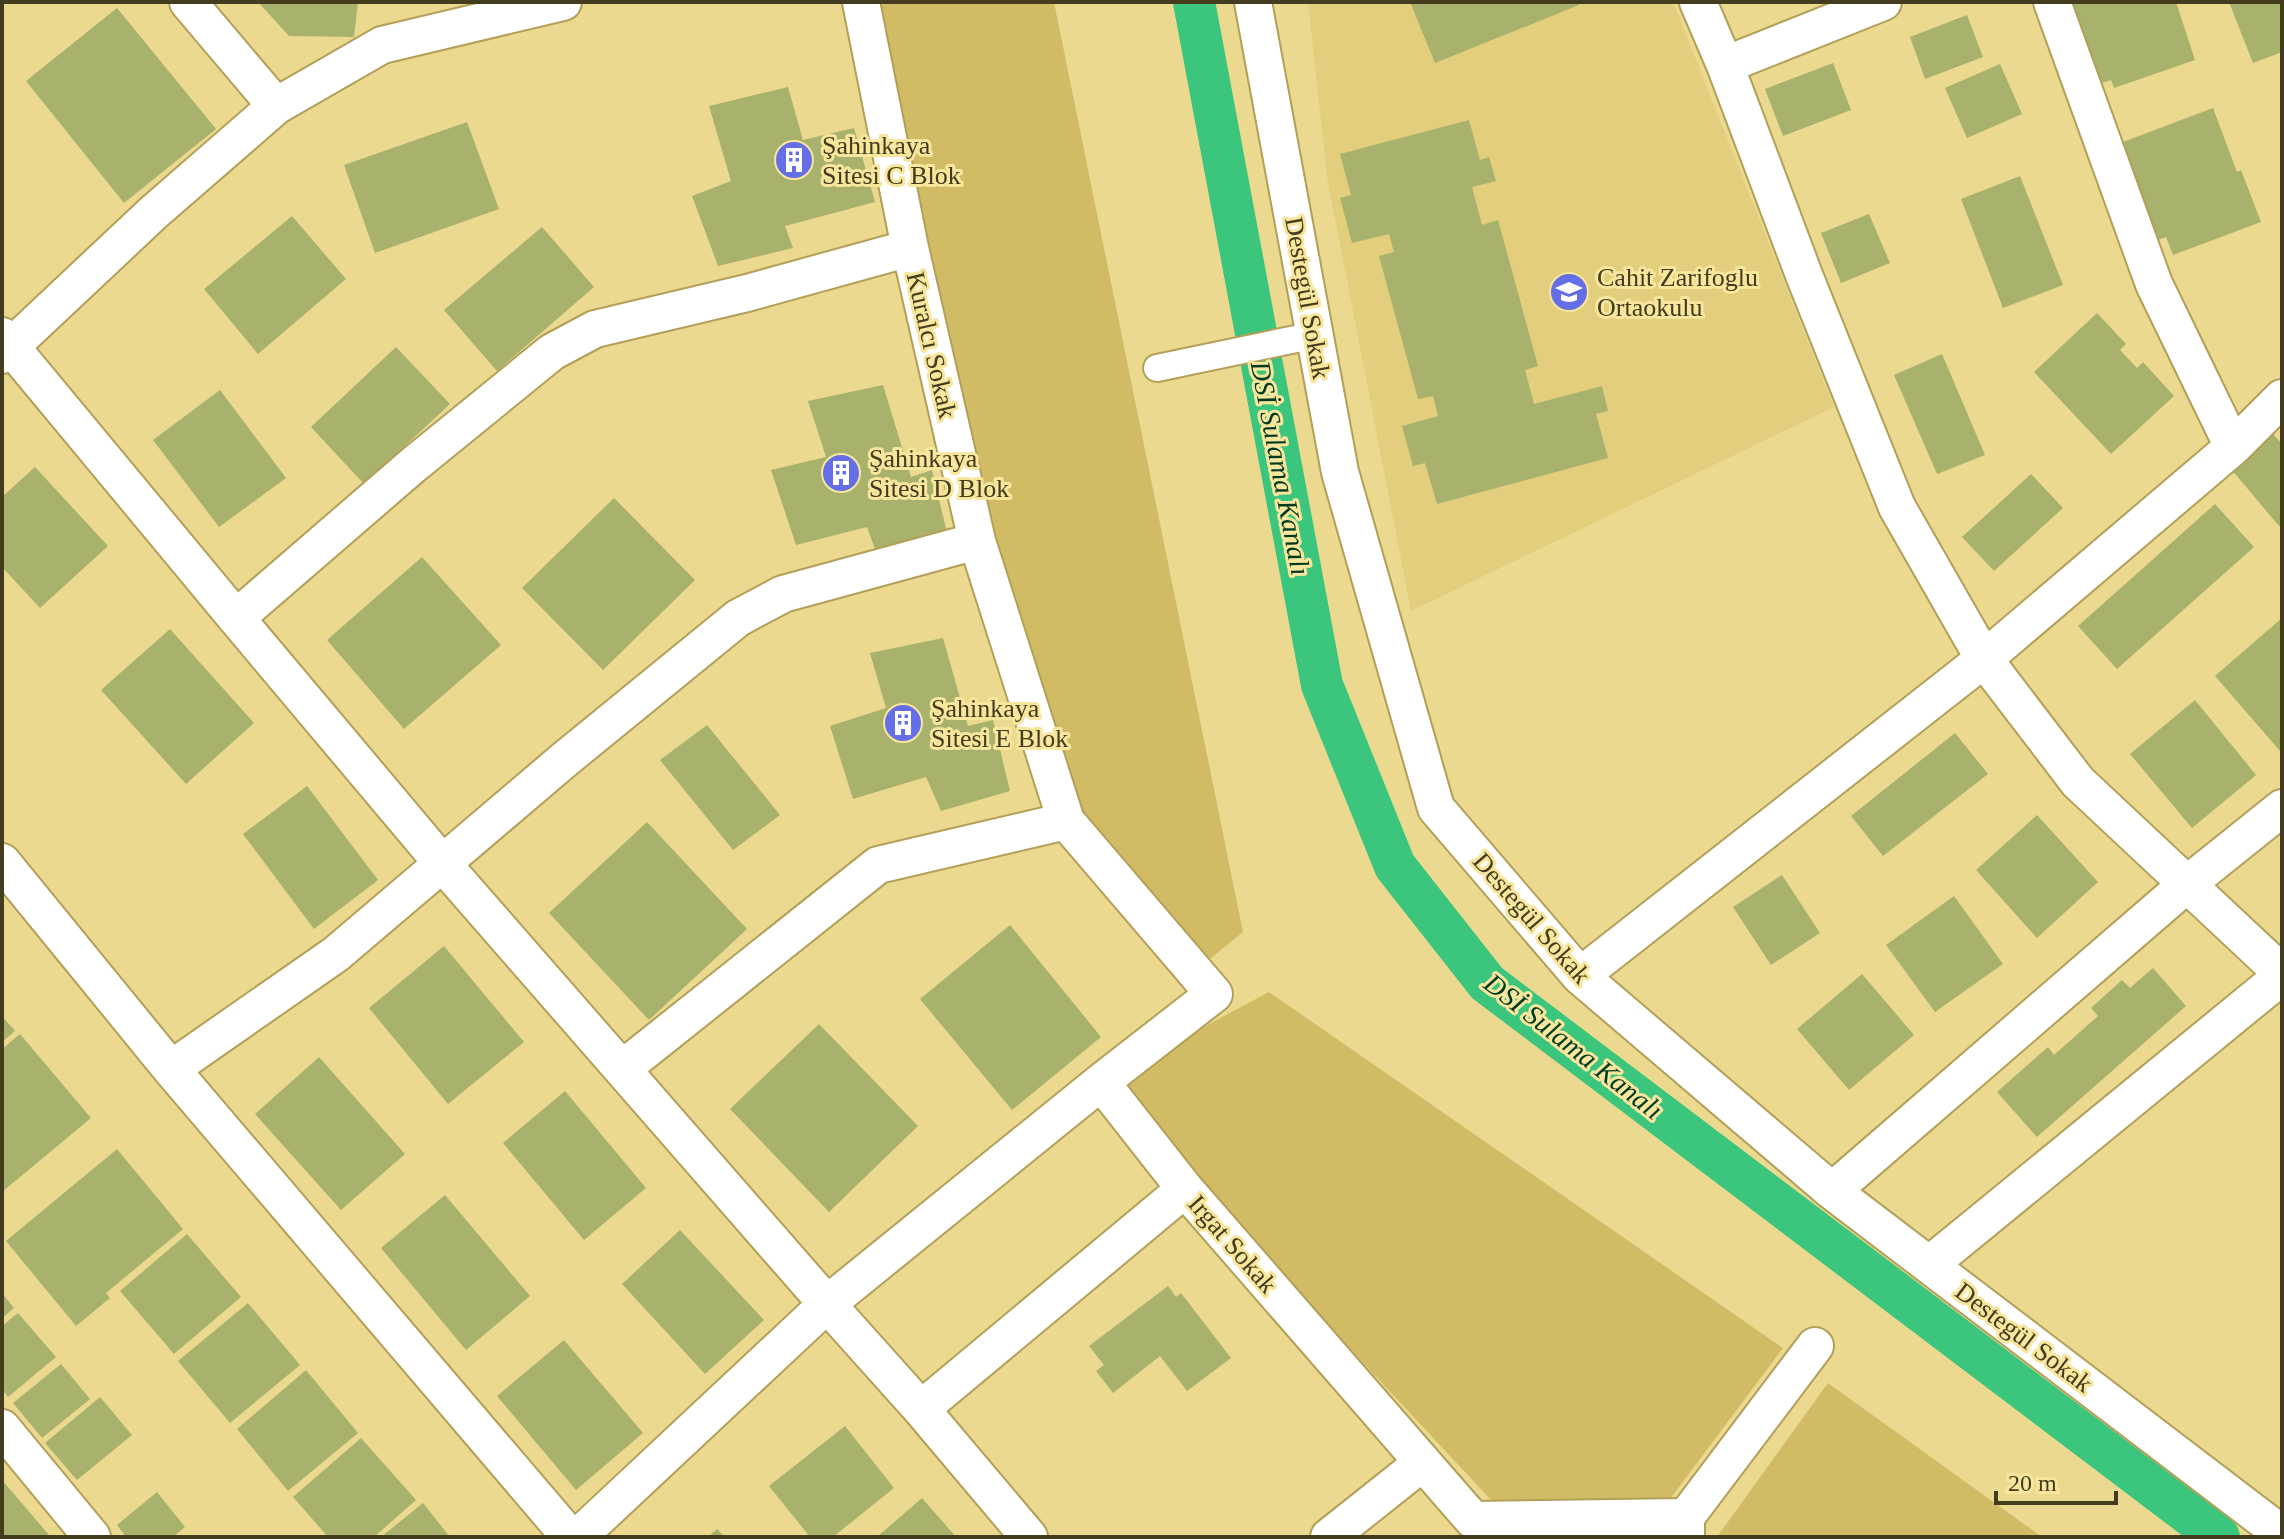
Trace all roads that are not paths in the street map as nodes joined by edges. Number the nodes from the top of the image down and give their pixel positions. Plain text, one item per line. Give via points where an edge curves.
1 (188, 2) edge
2 (563, 2) edge
3 (861, 2) edge
4 (1253, 2) edge
5 (1698, 2) edge
6 (1883, 2) edge
7 (2052, 2) edge
8 (1725, 65) junction
9 (276, 106) junction
10 (910, 248) junction
11 (1315, 335) junction
12 (5, 346) edge
13 (1157, 368) dead end
14 (2282, 398) edge
15 (2233, 447) junction
16 (977, 541) junction
17 (236, 618) junction
18 (1984, 659) junction
19 (2282, 808) edge
20 (1066, 821) junction
21 (2, 862) edge
22 (442, 863) junction
23 (2186, 885) junction
24 (2282, 974) edge
25 (1580, 976) junction
26 (171, 1069) junction
27 (622, 1069) junction
28 (1101, 1082) junction
29 (1185, 1189) junction
30 (1832, 1191) junction
31 (1929, 1265) junction
32 (827, 1304) junction
33 (1815, 1346) dead end
34 (921, 1409) junction
35 (2, 1428) edge
36 (1422, 1463) junction
37 (1686, 1527) edge
38 (1462, 1528) edge
39 (2282, 1534) edge
40 (92, 1537) edge
41 (570, 1537) edge
42 (578, 1537) edge
43 (1029, 1537) edge
44 (1329, 1537) edge

1 - 9 street
2 - 9 street via 382,45
3 - 10 street, Kuralcı Sokak
4 - 11 street, Destegül Sokak
5 - 8 street
6 - 8 street
7 - 15 street via 2154,284
8 - 18 street via 1897,507
9 - 12 street
10 - 16 street, Kuralcı Sokak
10 - 17 street via 595,329 541,362
11 - 13 street
11 - 25 street, Destegül Sokak via 1340,472 1436,808
12 - 17 street
14 - 15 street
15 - 18 street
16 - 20 street, Kuralcı Sokak
16 - 22 street via 783,594 738,618
17 - 22 street
18 - 23 street via 2078,782
18 - 25 street
19 - 23 street
20 - 27 street via 878,865
20 - 28 street via 1214,994
21 - 26 street
22 - 26 street via 336,954
22 - 27 street
23 - 24 street
23 - 30 street
24 - 31 street
25 - 30 street, Destegül Sokak
26 - 41 street
27 - 32 street
28 - 29 street, Irgat Sokak
28 - 32 street
29 - 34 street
29 - 36 street, Irgat Sokak
30 - 31 street, Destegül Sokak
31 - 39 street, Destegül Sokak
32 - 34 street
32 - 42 street
33 - 37 street
34 - 43 street
35 - 40 street
36 - 38 street, Irgat Sokak
36 - 44 street
37 - 38 street, Irgat Sokak

